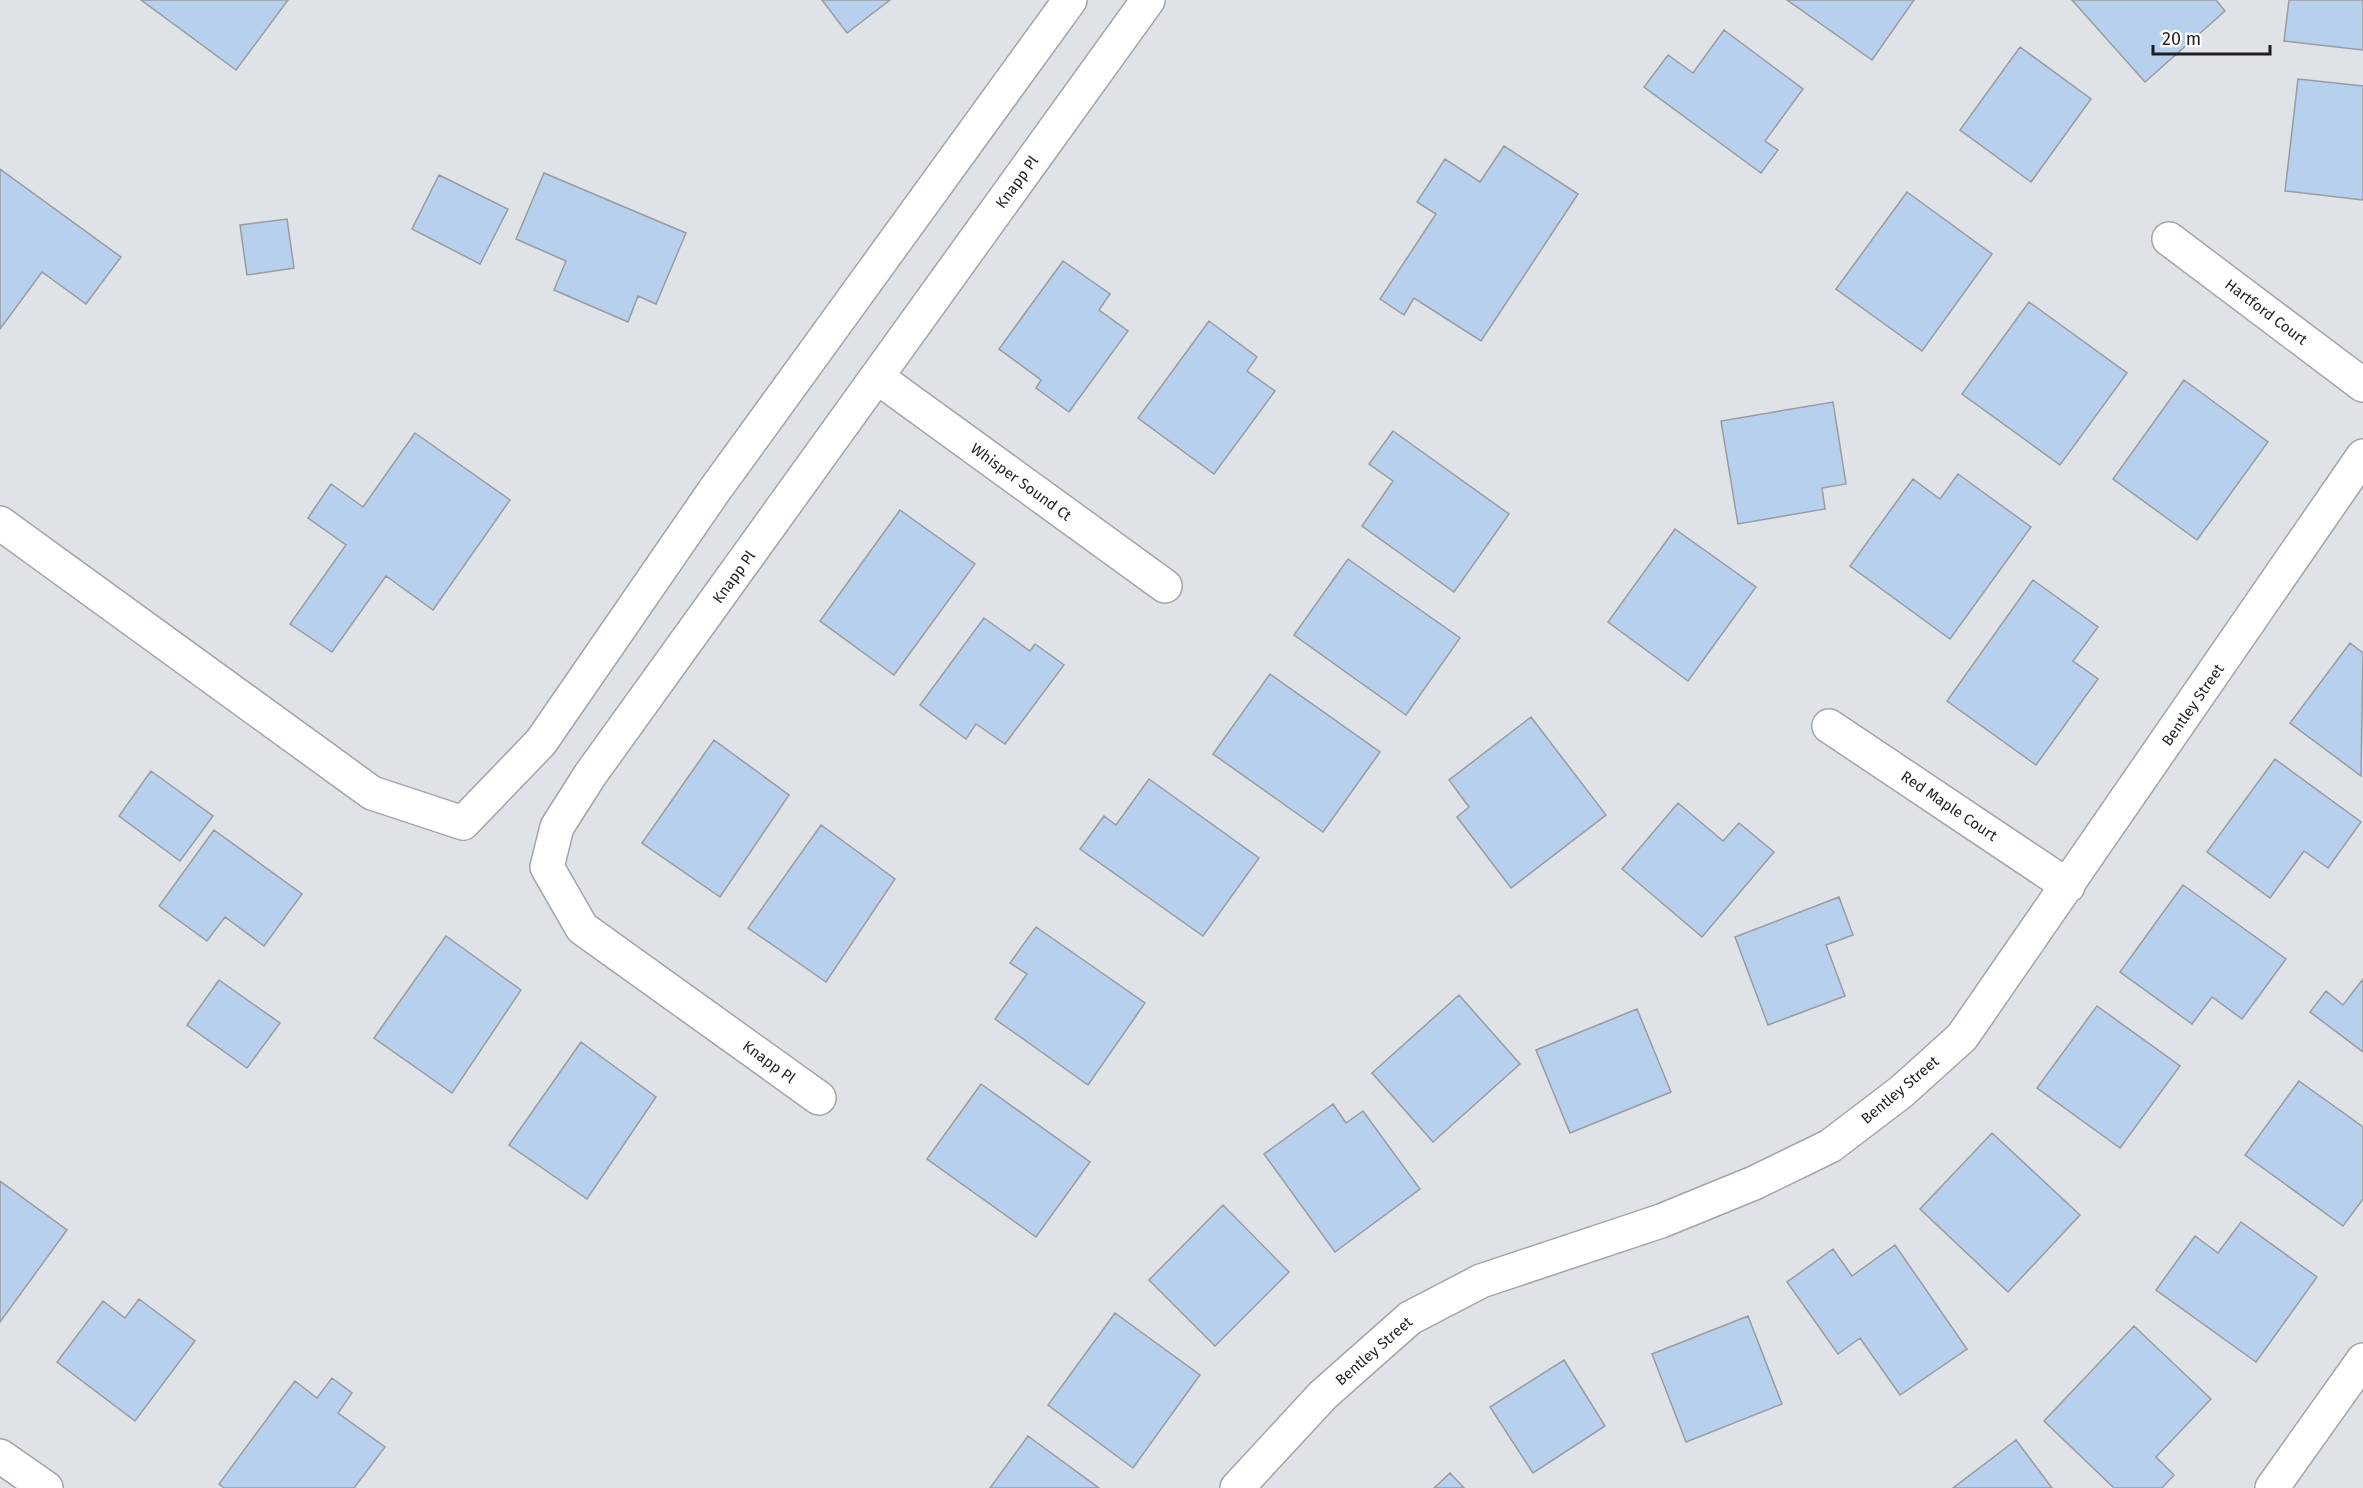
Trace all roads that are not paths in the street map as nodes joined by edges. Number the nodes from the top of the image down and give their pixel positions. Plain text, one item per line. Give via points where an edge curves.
1 (1071, 0) edge
2 (1148, 0) edge
3 (2169, 239) dead end
4 (877, 377) junction
5 (2363, 385) edge
6 (2363, 456) edge
7 (0, 523) edge
8 (1165, 586) dead end
9 (1829, 726) dead end
10 (2068, 886) junction
11 (819, 1098) dead end
12 (2363, 1360) edge
13 (0, 1456) edge
14 (46, 1488) edge
15 (1237, 1488) edge
16 (2272, 1488) edge

1 - 7 street via 714,491 541,742 463,823 372,793
2 - 4 street, Knapp Pl
3 - 5 street, Hartford Court
4 - 8 street, Whisper Sound Ct
4 - 11 street, Knapp Pl via 590,775 557,827 547,867 582,928
6 - 10 street, Bentley Street
9 - 10 street, Red Maple Court
10 - 15 street, Bentley Street via 1962,1037 1901,1092 1830,1146 1661,1221 1480,1281 1410,1318 1323,1395
12 - 16 street
13 - 14 street

